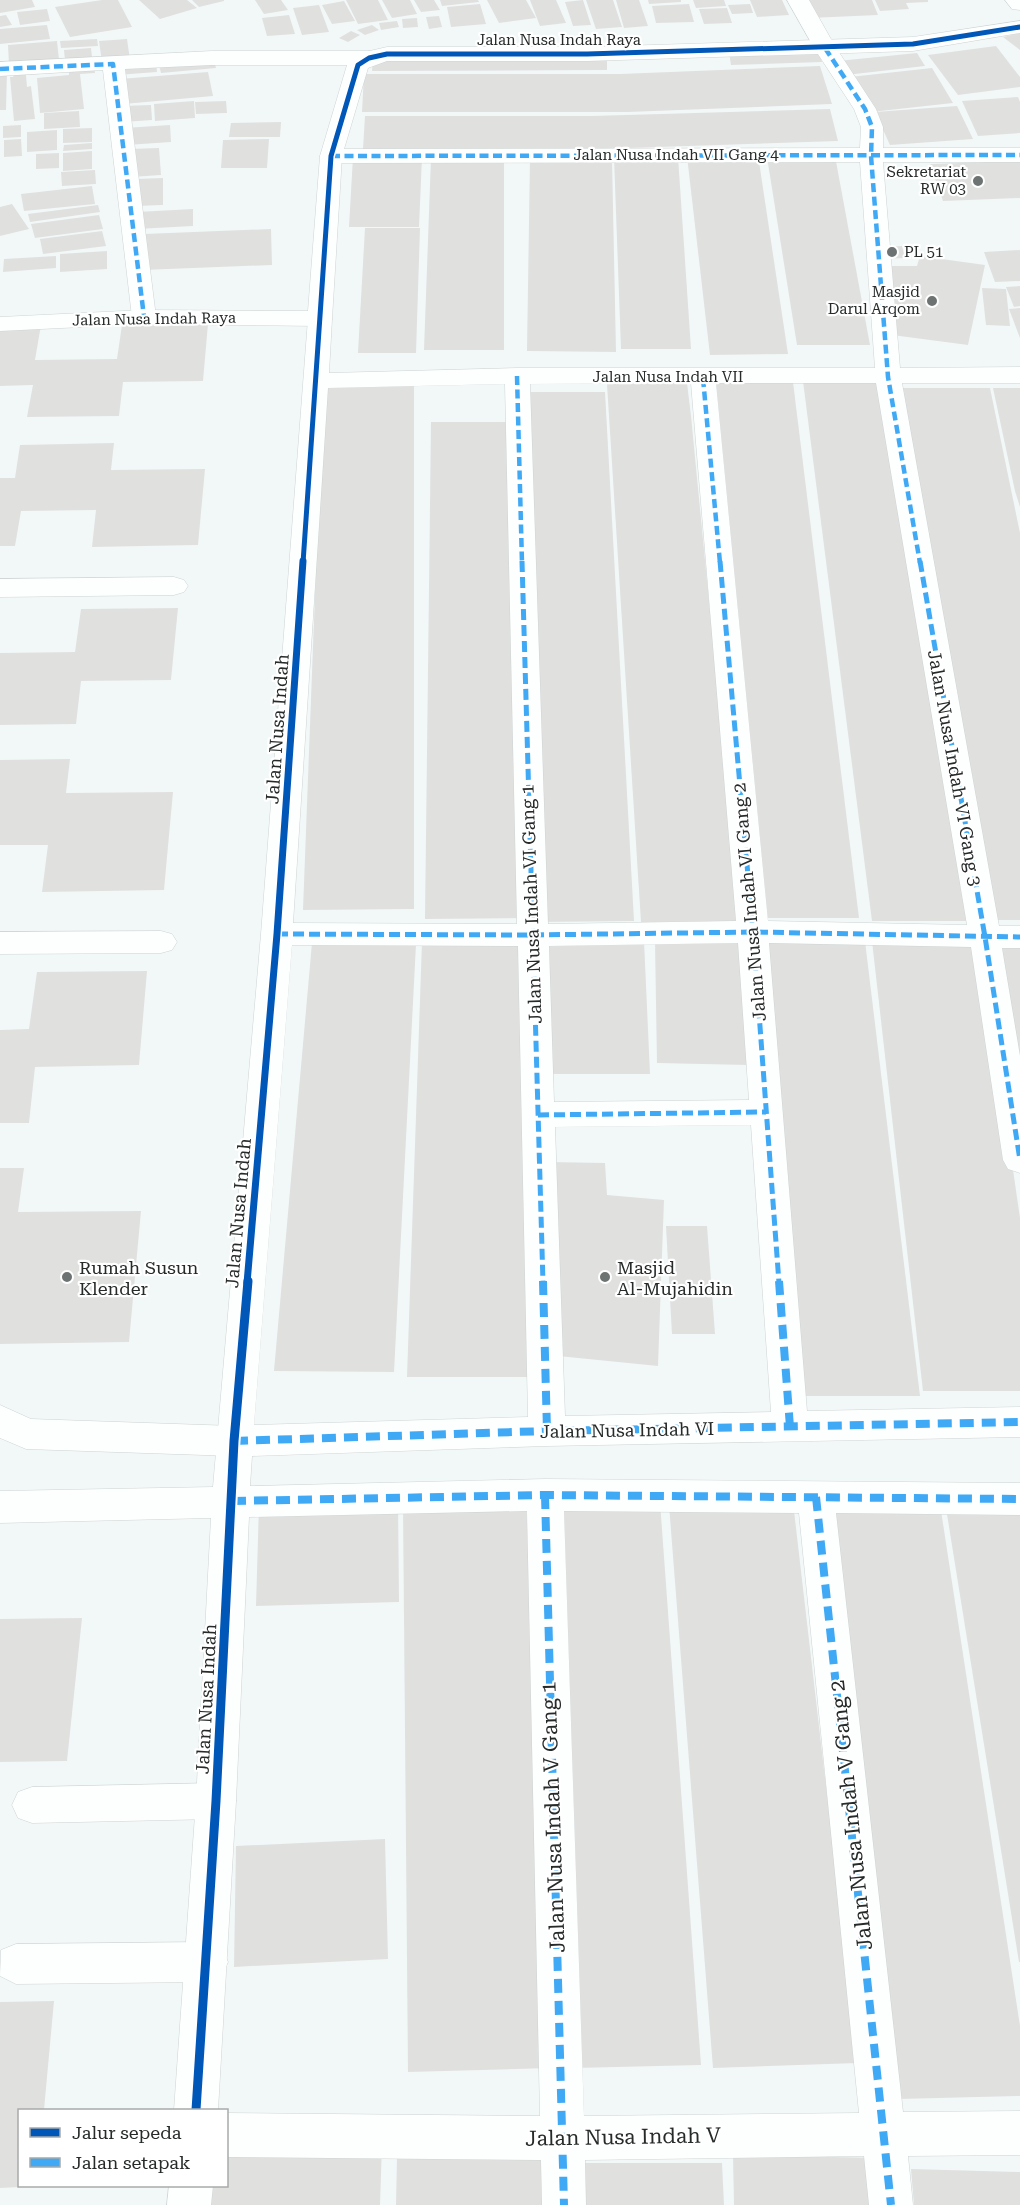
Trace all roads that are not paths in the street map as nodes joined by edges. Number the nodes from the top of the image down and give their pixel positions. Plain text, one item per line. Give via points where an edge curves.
1 (798, 0) edge
2 (1016, 0) edge
3 (1020, 4) edge
4 (1020, 27) edge
5 (825, 48) junction
6 (369, 58) junction
7 (112, 64) junction
8 (0, 69) edge
9 (1020, 155) edge
10 (331, 156) junction
11 (871, 156) junction
12 (144, 317) junction
13 (320, 319) junction
14 (0, 324) edge
15 (1020, 375) edge
16 (517, 376) junction
17 (888, 377) junction
18 (703, 378) junction
19 (316, 381) junction
20 (174, 586) dead end
21 (0, 588) edge
22 (753, 932) junction
23 (277, 934) junction
24 (532, 935) junction
25 (985, 936) junction
26 (1020, 937) edge
27 (161, 942) dead end
28 (0, 944) edge
29 (766, 1112) junction
30 (538, 1115) junction
31 (1020, 1160) edge
32 (0, 1420) edge
33 (1020, 1422) edge
34 (790, 1427) junction
35 (547, 1431) junction
36 (234, 1447) junction
37 (545, 1495) junction
38 (232, 1497) junction
39 (816, 1497) junction
40 (1020, 1499) edge
41 (0, 1507) edge
42 (216, 1801) junction
43 (32, 1805) dead end
44 (207, 1962) junction
45 (16, 1964) dead end
46 (196, 2109) edge
47 (885, 2133) junction
48 (1020, 2133) edge
49 (228, 2135) edge
50 (562, 2138) junction
51 (191, 2187) edge
52 (189, 2205) edge
53 (564, 2205) edge
54 (891, 2205) edge

1 - 5 street, Jalan Nusa Indah VI Gang 3
2 - 3 street
4 - 5 street, Jalan Nusa Indah Raya via 914,44
5 - 6 street, Jalan Nusa Indah Raya via 609,54 387,54
5 - 11 street, Jalan Nusa Indah VI Gang 3 via 865,109 872,127
6 - 7 street, Jalan Nusa Indah Raya via 212,58
6 - 10 street via 358,65
7 - 8 street, Jalan Nusa Indah Raya
7 - 12 street
9 - 11 street, Jalan Nusa Indah VII Gang 4
10 - 11 street, Jalan Nusa Indah VII Gang 4
10 - 13 street
11 - 17 street, Jalan Nusa Indah VI Gang 3
12 - 13 street, Jalan Nusa Indah Raya
12 - 14 street, Jalan Nusa Indah Raya
13 - 19 street, Jalan Nusa Indah
15 - 17 street, Jalan Nusa Indah VII
16 - 18 street, Jalan Nusa Indah VII
16 - 19 street, Jalan Nusa Indah VII
16 - 24 street, Jalan Nusa Indah VI Gang 1
17 - 18 street, Jalan Nusa Indah VII
17 - 25 street, Jalan Nusa Indah VI Gang 3
18 - 22 street, Jalan Nusa Indah VI Gang 2
19 - 23 street, Jalan Nusa Indah
20 - 21 street
22 - 24 street
22 - 25 street
22 - 29 street, Jalan Nusa Indah VI Gang 2
23 - 24 street
23 - 36 street, Jalan Nusa Indah
24 - 30 street, Jalan Nusa Indah VI Gang 1
25 - 26 street
25 - 31 street, Jalan Nusa Indah VI Gang 3
27 - 28 street
29 - 30 street
29 - 34 street, Jalan Nusa Indah VI Gang 2
30 - 35 street, Jalan Nusa Indah VI Gang 1
32 - 36 street, Jalan Nusa Indah VI via 26,1434
33 - 34 street, Jalan Nusa Indah VI
34 - 35 street, Jalan Nusa Indah VI
35 - 36 street, Jalan Nusa Indah VI
36 - 38 street, Jalan Nusa Indah
37 - 38 street
37 - 39 street
37 - 50 street, Jalan Nusa Indah V Gang 1
38 - 41 street
38 - 42 street, Jalan Nusa Indah
39 - 40 street
39 - 47 street, Jalan Nusa Indah V Gang 2
42 - 43 street
42 - 44 street, Jalan Nusa Indah
44 - 45 street
44 - 46 street, Jalan Nusa Indah
47 - 48 street, Jalan Nusa Indah V
47 - 50 street, Jalan Nusa Indah V
47 - 54 street, Jalan Nusa Indah V Gang 2
49 - 50 street, Jalan Nusa Indah V
50 - 53 street, Jalan Nusa Indah V Gang 1
51 - 52 street

